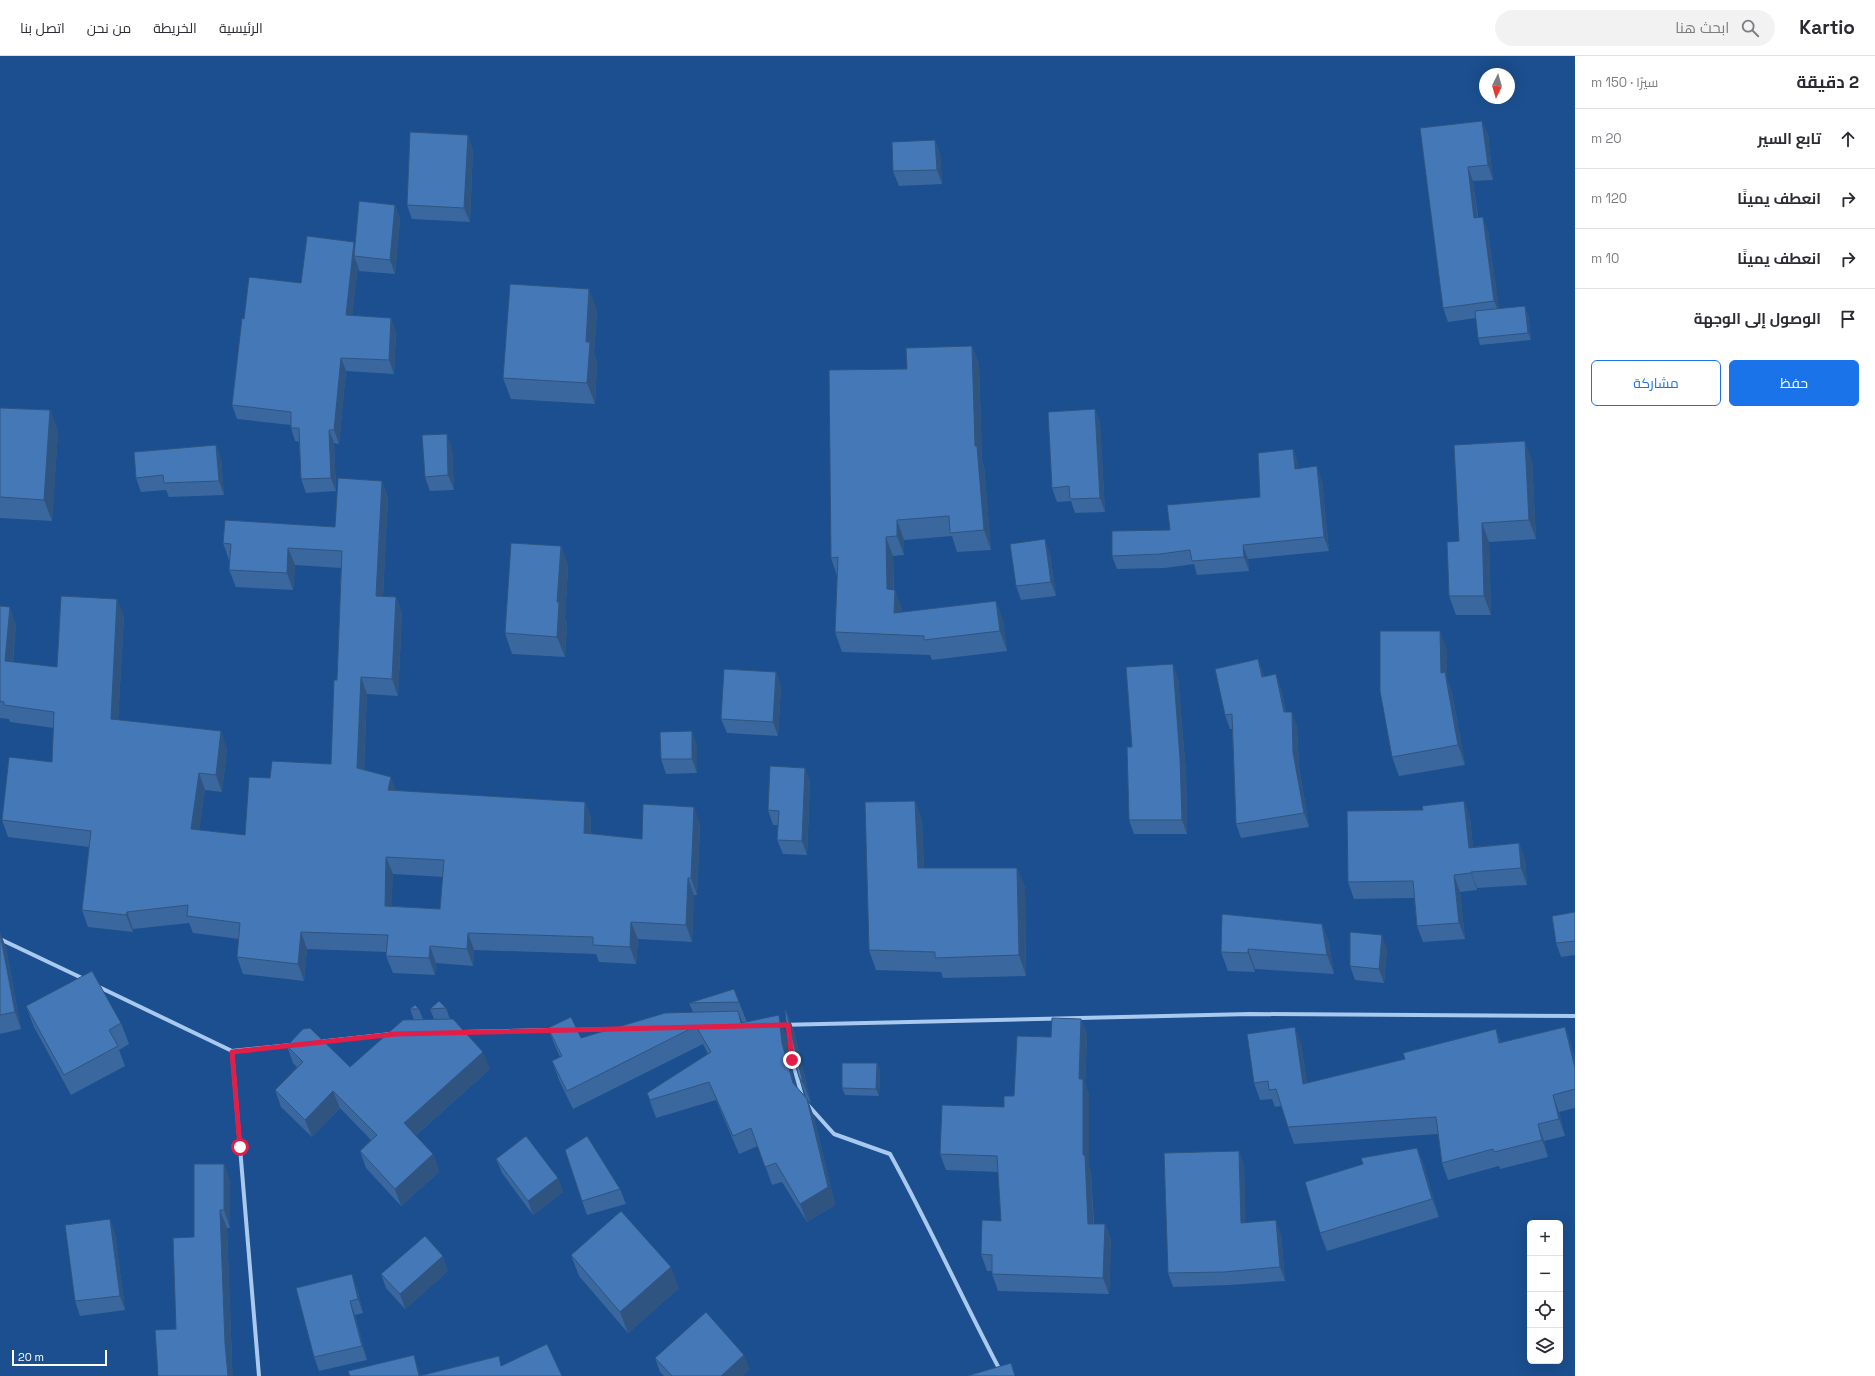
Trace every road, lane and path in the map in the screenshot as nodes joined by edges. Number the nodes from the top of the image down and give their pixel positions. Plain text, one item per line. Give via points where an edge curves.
1 (0, 939) edge
2 (1575, 1016) edge
3 (773, 1025) edge
4 (788, 1025) junction
5 (623, 1028) edge
6 (561, 1030) edge
7 (568, 1030) edge
8 (458, 1032) edge
9 (789, 1032) edge
10 (396, 1034) edge
11 (790, 1039) edge
12 (310, 1043) edge
13 (294, 1045) edge
14 (232, 1052) junction
15 (259, 1376) edge
16 (1003, 1376) edge

1 - 14 street
2 - 4 street via 1250,1014
3 - 4 street
4 - 9 street
5 - 7 street
6 - 8 street
10 - 12 street
11 - 16 street via 792,1060 804,1100 834,1134 890,1154
13 - 14 street
14 - 15 street

